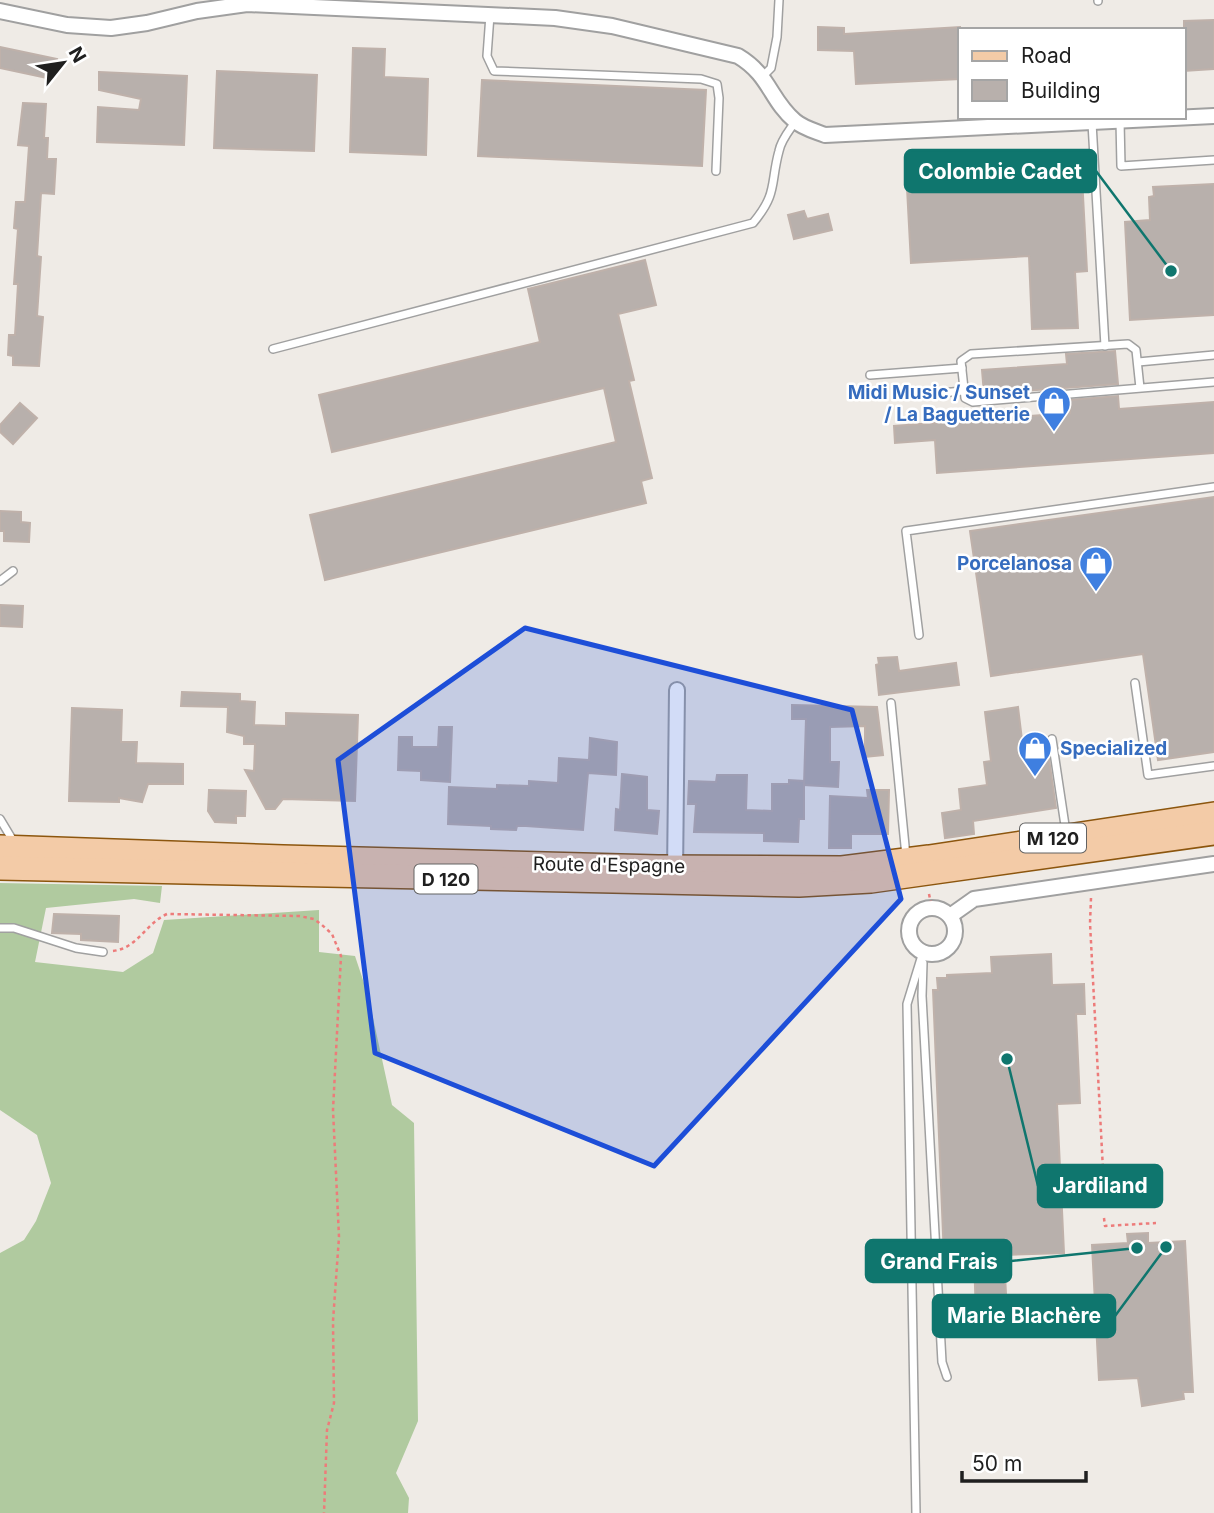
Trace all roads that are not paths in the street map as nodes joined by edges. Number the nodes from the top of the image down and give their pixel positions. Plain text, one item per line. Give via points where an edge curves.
1 (779, 0) edge
2 (0, 11) edge
3 (490, 15) junction
4 (763, 76) junction
5 (1214, 116) edge
6 (1186, 117) edge
7 (1158, 119) edge
8 (1120, 121) junction
9 (795, 122) junction
10 (1092, 122) junction
11 (1094, 158) junction
12 (1214, 160) edge
13 (1023, 162) dead end
14 (716, 171) dead end
15 (1105, 346) junction
16 (272, 349) dead end
17 (1214, 355) edge
18 (1138, 362) junction
19 (962, 368) junction
20 (870, 375) dead end
21 (1214, 382) edge
22 (1140, 388) junction
23 (963, 391) junction
24 (929, 394) dead end
25 (1214, 487) edge
26 (13, 571) dead end
27 (0, 581) edge
28 (919, 635) dead end
29 (1135, 683) dead end
30 (677, 690) dead end
31 (891, 703) dead end
32 (1052, 739) dead end
33 (1214, 766) edge
34 (1214, 814) edge
35 (0, 820) edge
36 (1214, 833) edge
37 (1067, 836) junction
38 (9, 847) edge
39 (1214, 864) edge
40 (897, 867) junction
41 (0, 868) edge
42 (675, 875) junction
43 (950, 916) junction
44 (0, 928) edge
45 (923, 951) junction
46 (103, 952) road end
47 (947, 1377) dead end
48 (916, 1513) edge

1 - 4 lane via 771,68
2 - 3 street via 66,25 111,28 247,4
3 - 4 street via 612,26 737,56
3 - 14 lane via 487,56 494,71 701,79 717,84
4 - 9 street
5 - 6 street
7 - 8 street
8 - 10 street
8 - 12 lane via 1121,166
9 - 10 street via 825,135
9 - 16 lane via 779,149 773,190 753,223
10 - 11 lane
11 - 13 lane
11 - 15 lane
15 - 18 lane via 1133,346
15 - 19 lane via 971,354 963,358
17 - 18 lane
18 - 22 lane
19 - 20 lane
19 - 23 lane
21 - 22 lane
22 - 23 lane via 973,402
23 - 24 lane
25 - 28 lane via 906,531
26 - 27 lane
29 - 33 lane via 1149,775
30 - 42 street
31 - 40 lane
32 - 37 lane
34 - 37 main road, Route d'Espagne / M 120
35 - 38 lane
36 - 40 main road, Route d'Espagne / M 120
37 - 40 main road, Route d'Espagne / M 120
38 - 42 main road, Route d'Espagne / D 120
39 - 43 street via 974,899
40 - 42 main road, Route d'Espagne / D 120 via 799,885
41 - 42 main road, Route d'Espagne / D 120
43 - 45 street via 953,941 940,952
43 - 45 street via 932,908 914,917 910,936
44 - 46 lane
45 - 47 lane via 942,1362
45 - 48 lane via 907,1004

